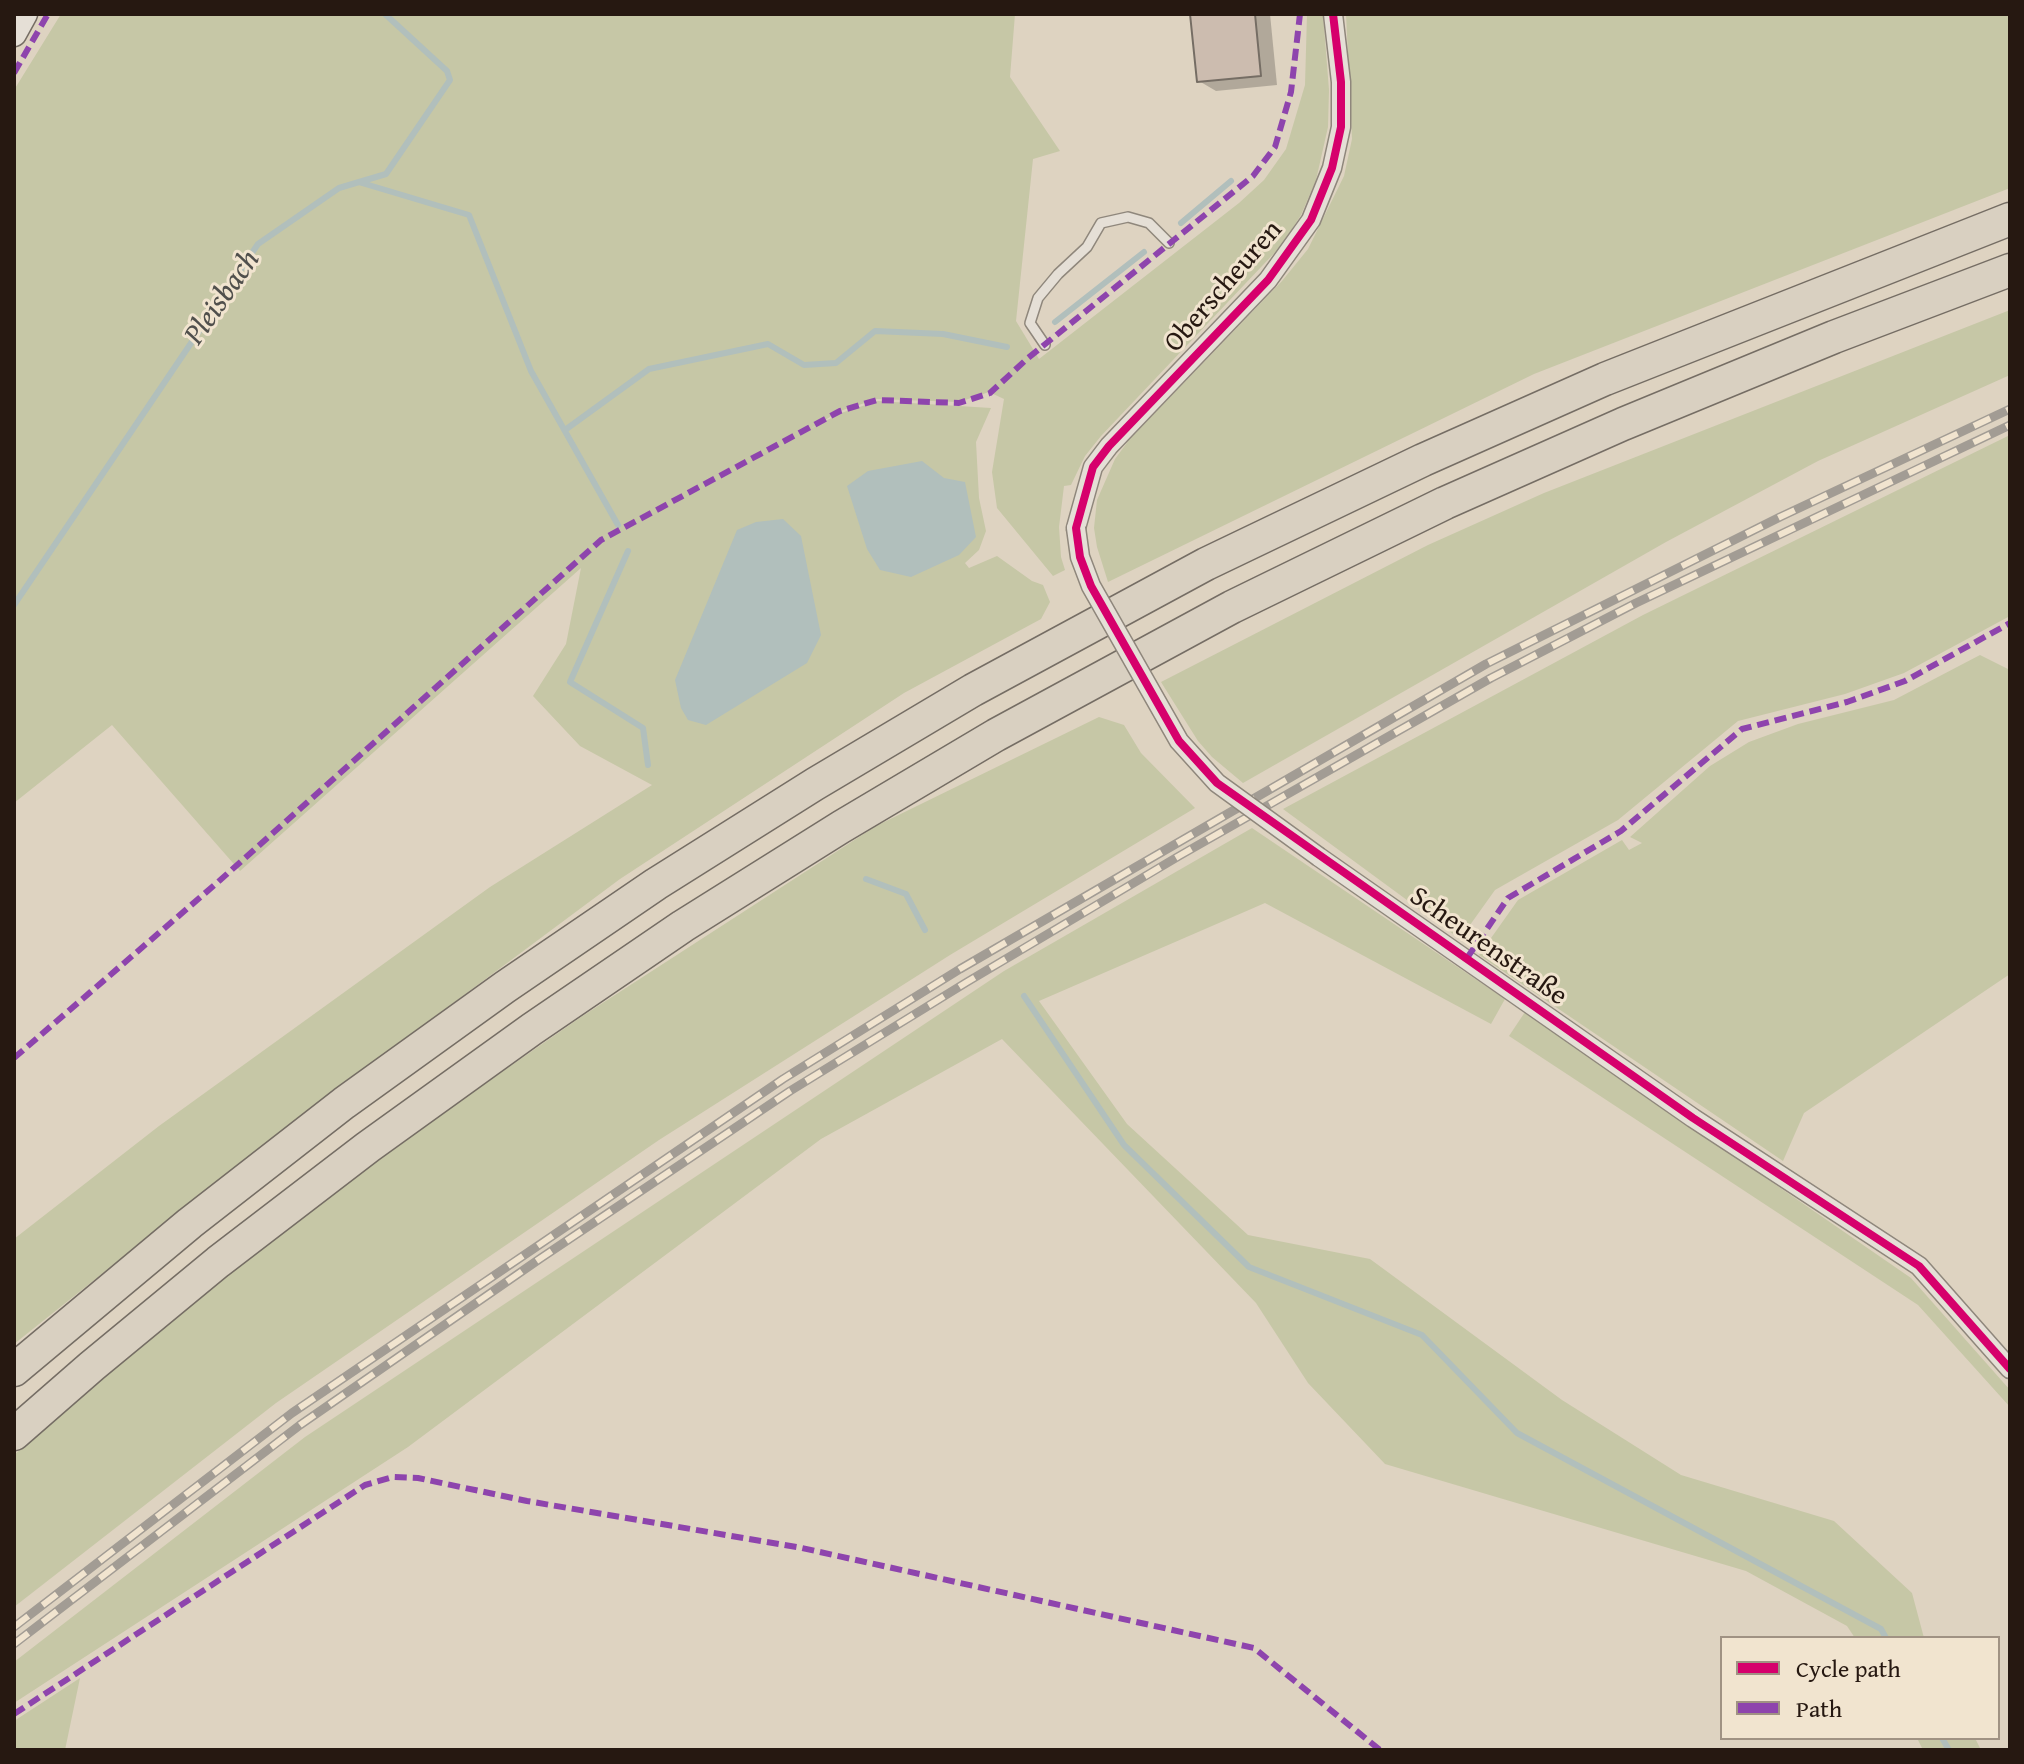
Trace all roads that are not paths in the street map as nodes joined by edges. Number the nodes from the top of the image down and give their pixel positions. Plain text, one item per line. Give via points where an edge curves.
1 (25, 14) edge
2 (1333, 14) edge
3 (14, 34) edge
4 (2010, 219) edge
5 (1169, 243) dead end
6 (2010, 270) edge
7 (1045, 345) dead end
8 (1093, 467) joint
9 (2010, 1369) edge
10 (14, 1370) edge
11 (14, 1434) edge

1 - 3 main road
2 - 8 street, Oberscheuren via 1341,127 1332,168 1311,220 1268,280
4 - 10 highway via 1605,379 1423,460 1206,564 973,690 656,884 505,987 344,1103
5 - 7 lane via 1149,223 1128,217 1101,223 1087,247 1038,298 1030,323
6 - 11 highway via 1834,337 1445,503 1232,607 996,735 683,926 532,1029 218,1262
8 - 9 street, Scheurenstraße, bridge via 1076,528 1091,586 1179,741 1217,783 1693,1118 1919,1266

